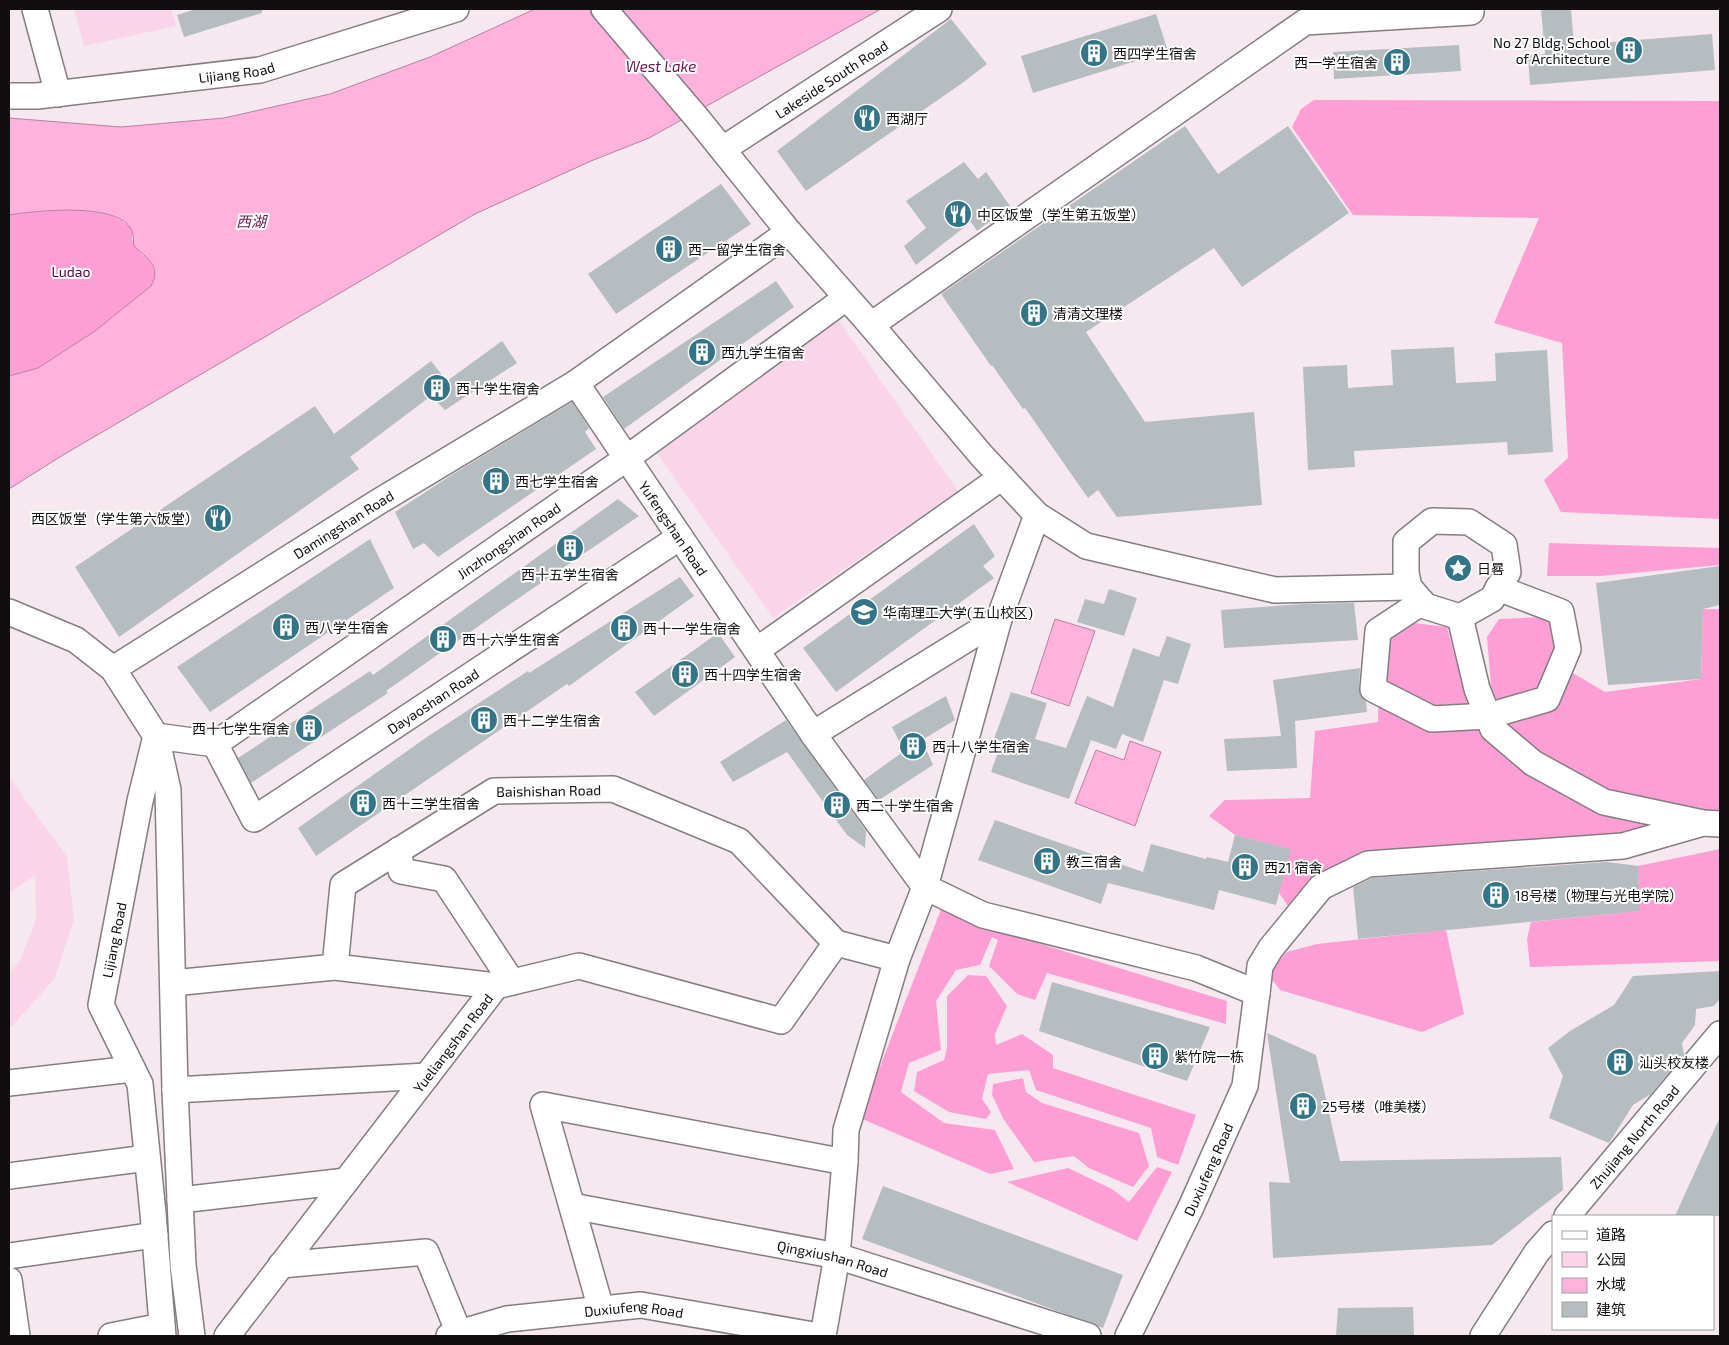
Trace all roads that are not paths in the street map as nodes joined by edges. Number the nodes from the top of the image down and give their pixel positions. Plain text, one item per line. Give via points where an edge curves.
1 (35, 9) edge
2 (456, 9) edge
3 (604, 9) edge
4 (939, 9) edge
5 (1471, 9) edge
6 (58, 94) junction
7 (9, 96) edge
8 (723, 149) junction
9 (789, 232) junction
10 (846, 298) junction
11 (871, 326) junction
12 (576, 383) junction
13 (627, 458) junction
14 (1002, 477) junction
15 (1036, 515) junction
16 (680, 537) junction
17 (1498, 588) junction
18 (1416, 595) junction
19 (9, 612) edge
20 (1460, 617) junction
21 (999, 619) junction
22 (757, 650) junction
23 (113, 669) junction
24 (1488, 716) junction
25 (813, 734) junction
26 (156, 736) junction
27 (214, 744) junction
28 (1712, 824) edge
29 (399, 850) junction
30 (925, 886) junction
31 (836, 943) junction
32 (898, 959) junction
33 (335, 967) junction
34 (173, 983) junction
35 (504, 984) junction
36 (1257, 993) junction
37 (1720, 1034) edge
38 (132, 1069) junction
39 (427, 1076) junction
40 (9, 1083) edge
41 (175, 1090) junction
42 (147, 1158) junction
43 (845, 1162) junction
44 (9, 1176) edge
45 (346, 1181) junction
46 (180, 1200) junction
47 (572, 1206) junction
48 (1568, 1215) edge
49 (155, 1235) junction
50 (1552, 1235) edge
51 (9, 1256) edge
52 (837, 1256) junction
53 (281, 1265) junction
54 (9, 1280) edge
55 (601, 1310) junction
56 (162, 1331) edge
57 (454, 1335) edge
58 (17, 1336) edge
59 (111, 1336) edge
60 (192, 1336) edge
61 (227, 1336) edge
62 (819, 1336) edge
63 (823, 1336) edge
64 (1088, 1336) edge
65 (1128, 1336) edge
66 (1483, 1336) edge

1 - 6 street
2 - 6 street, Lijiang Road via 260,70
3 - 8 street
4 - 8 street, Lakeside South Road
5 - 11 street via 1471,12 1305,22
6 - 7 street, Lijiang Road
8 - 9 street
9 - 10 street
9 - 12 street
10 - 11 street
10 - 13 street, Jinzhongshan Road
11 - 14 street
12 - 13 street, Yufengshan Road
12 - 23 street, Damingshan Road via 378,502
13 - 16 street, Yufengshan Road
13 - 27 street, Jinzhongshan Road
14 - 15 street
14 - 22 street
15 - 18 street via 1086,546 1274,590
15 - 21 street
16 - 22 street, Yufengshan Road
16 - 27 street, Dayaoshan Road via 254,818
17 - 18 street via 1508,572 1504,545 1469,522 1432,521 1406,542 1406,573
17 - 20 street via 1492,599
17 - 24 street via 1561,612 1568,649 1547,698
18 - 20 street via 1425,606
18 - 24 street via 1378,631 1373,689 1432,719
19 - 23 street via 76,640
20 - 24 street via 1477,689
21 - 25 street
21 - 30 street
22 - 25 street, Yufengshan Road
23 - 26 street
24 - 28 street via 1493,728 1533,762 1604,802
25 - 30 street, Yufengshan Road
26 - 27 street
26 - 34 street via 168,790
26 - 38 street, Lijiang Road via 140,801 101,1006
28 - 36 street, Duxiufeng Road via 1622,846 1368,864 1321,886 1260,966
29 - 31 street, Baishishan Road via 494,791 613,789 739,841
29 - 33 street, Baishishan Road via 343,885
29 - 35 street via 401,871 444,878
30 - 32 street
30 - 36 street via 983,915 1196,968
31 - 32 street
31 - 35 street via 781,1021 579,966
32 - 43 street via 846,1130
33 - 34 street
33 - 35 street
34 - 41 street
35 - 39 street, Yueliangshan Road
36 - 65 street, Duxiufeng Road via 1245,1086
37 - 48 street, Zhujiang North Road
38 - 40 street
38 - 42 street, Lijiang Road via 140,1084
39 - 41 street
39 - 45 street, Yueliangshan Road
41 - 46 street
42 - 44 street
42 - 49 street, Lijiang Road
43 - 47 street via 544,1105
43 - 52 street
45 - 46 street
45 - 53 street, Yueliangshan Road
46 - 60 street via 183,1265
47 - 52 street, Qingxiushan Road
47 - 55 street
49 - 51 street
49 - 56 street, Lijiang Road
50 - 66 street via 1537,1252
52 - 63 street
52 - 64 street, Qingxiushan Road
53 - 57 street via 426,1252
53 - 61 street, Yueliangshan Road
54 - 58 street
55 - 57 street, Duxiufeng Road via 507,1318
55 - 62 street, Duxiufeng Road via 641,1306
56 - 59 street

